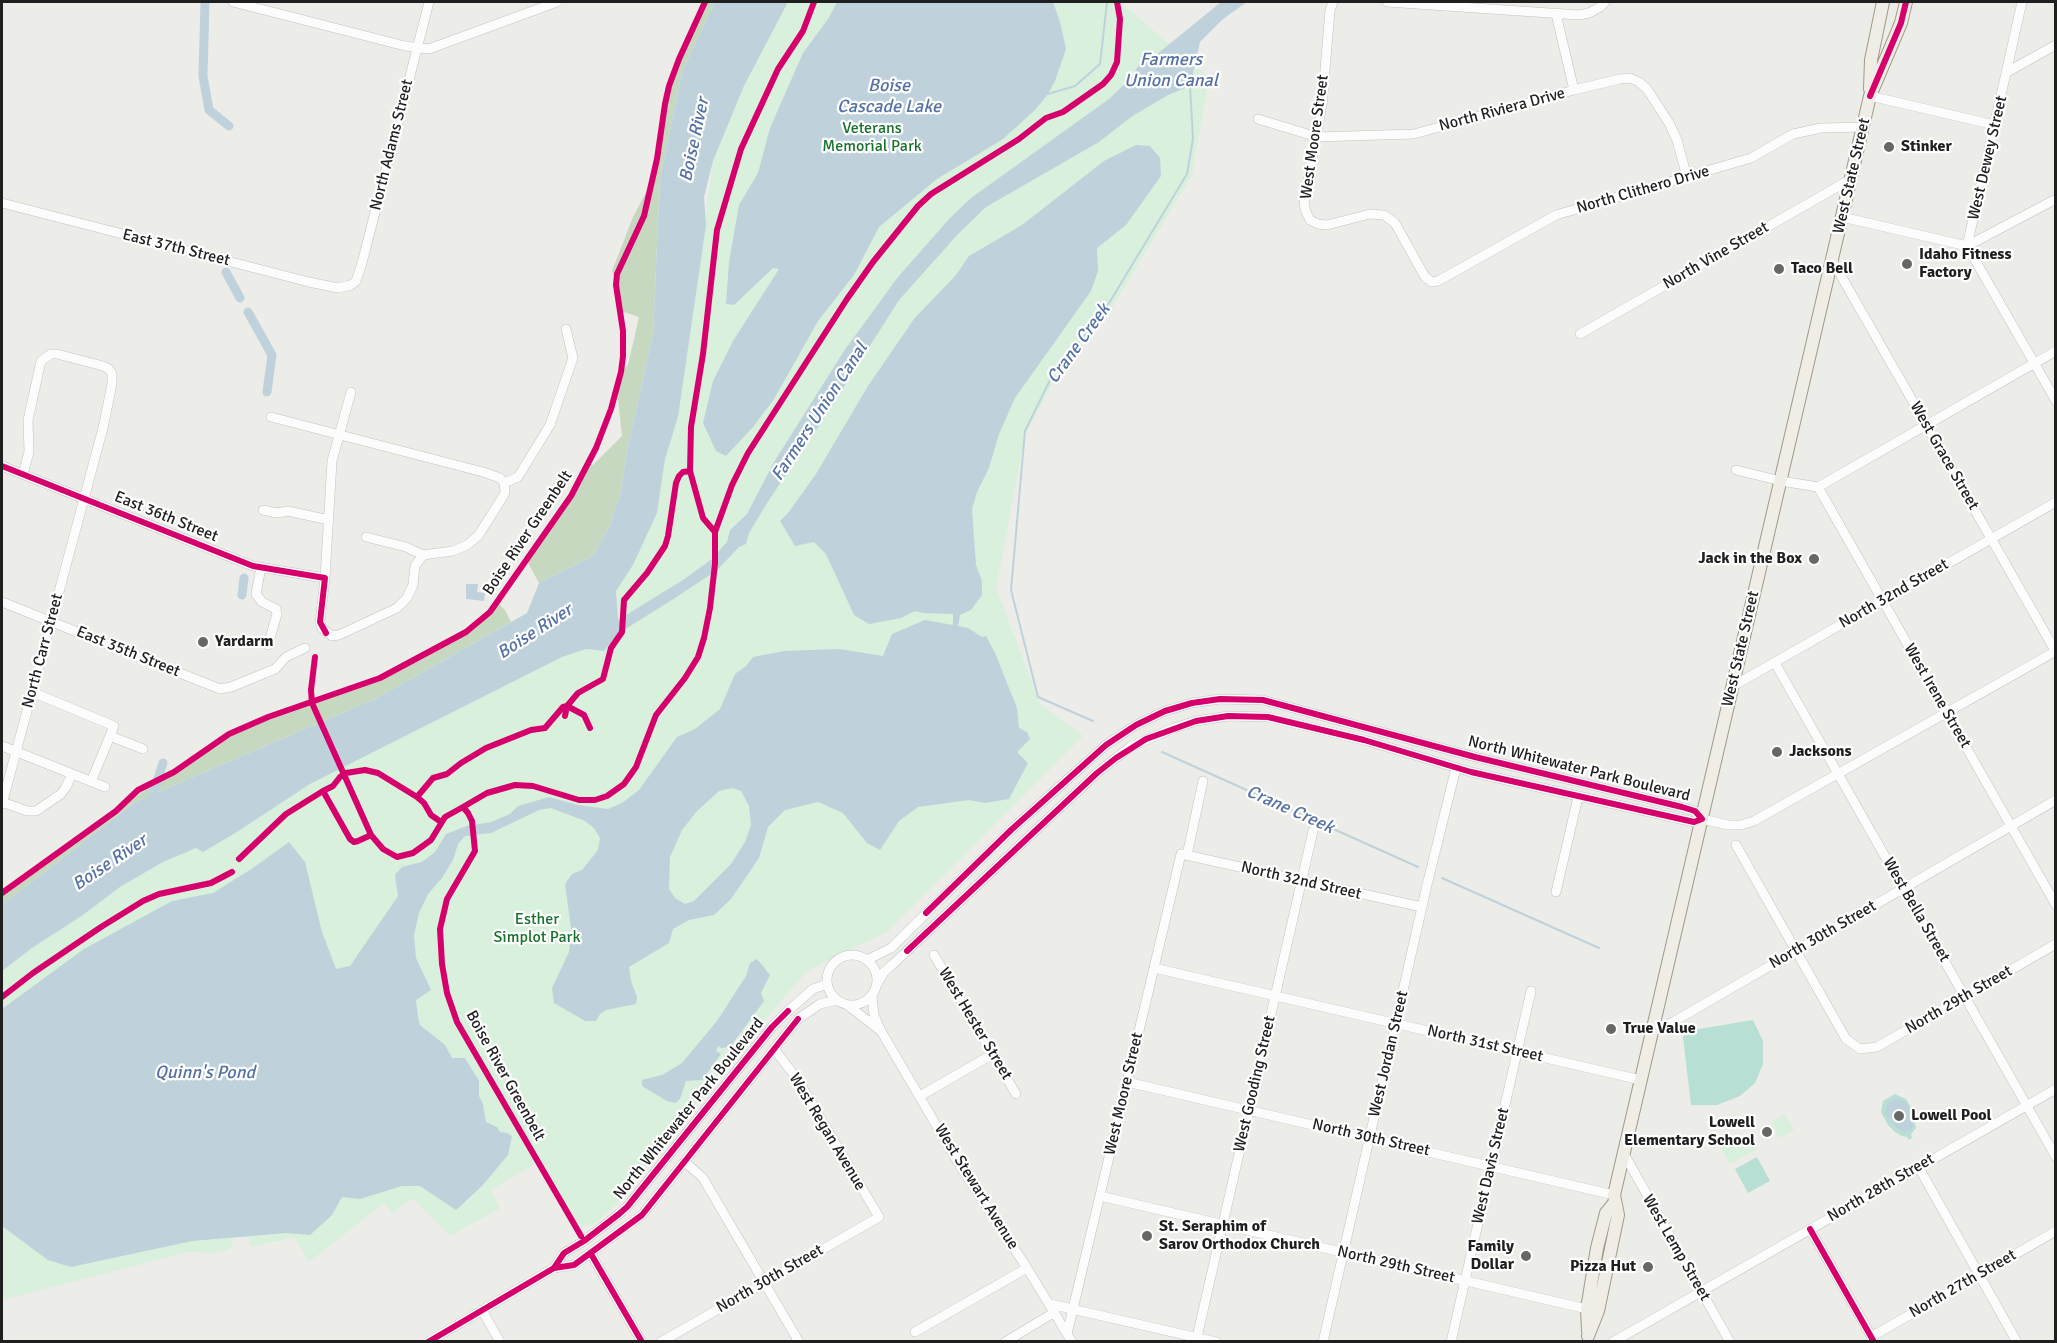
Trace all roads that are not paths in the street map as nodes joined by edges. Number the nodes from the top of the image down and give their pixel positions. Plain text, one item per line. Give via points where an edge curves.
1 (233, 2) edge
2 (429, 2) edge
3 (557, 2) edge
4 (1333, 2) edge
5 (1387, 2) edge
6 (1605, 2) edge
7 (1883, 2) edge
8 (1906, 2) edge
9 (2022, 2) edge
10 (1556, 14) junction
11 (2055, 45) edge
12 (417, 49) junction
13 (2007, 72) junction
14 (1574, 90) junction
15 (1870, 96) junction
16 (1258, 119) dead end
17 (1995, 125) junction
18 (1863, 127) junction
19 (1317, 137) junction
20 (1687, 177) junction
21 (1851, 179) junction
22 (2055, 199) edge
23 (2, 203) edge
24 (1842, 217) junction
25 (1967, 246) junction
26 (1832, 260) junction
27 (1432, 282) joint
28 (351, 285) joint
29 (566, 329) dead end
30 (1580, 334) dead end
31 (2055, 351) edge
32 (2034, 363) junction
33 (351, 392) dead end
34 (2055, 401) edge
35 (271, 417) dead end
36 (1926, 425) junction
37 (339, 436) junction
38 (2, 466) edge
39 (1736, 470) dead end
40 (23, 474) junction
41 (1780, 481) junction
42 (504, 483) junction
43 (1818, 487) junction
44 (84, 498) junction
45 (2055, 502) edge
46 (263, 510) dead end
47 (328, 520) junction
48 (366, 537) dead end
49 (1991, 539) junction
50 (423, 555) junction
51 (261, 567) junction
52 (325, 578) junction
53 (1883, 601) junction
54 (2, 602) edge
55 (51, 622) junction
56 (268, 645) dead end
57 (305, 648) dead end
58 (2055, 651) edge
59 (1775, 663) junction
60 (1733, 686) junction
61 (32, 692) junction
62 (1947, 713) junction
63 (110, 736) junction
64 (2, 746) edge
65 (143, 749) dead end
66 (15, 752) junction
67 (1456, 768) junction
68 (72, 774) junction
69 (1839, 775) junction
70 (1203, 781) dead end
71 (91, 782) junction
72 (105, 788) dead end
73 (1578, 797) junction
74 (2055, 800) edge
75 (2, 803) edge
76 (1702, 819) junction
77 (2011, 826) junction
78 (1313, 831) dead end
79 (1736, 845) dead end
80 (1184, 854) junction
81 (1302, 881) junction
82 (1903, 889) junction
83 (1556, 892) dead end
84 (2055, 905) edge
85 (1422, 907) junction
86 (2055, 944) edge
87 (1796, 951) junction
88 (934, 955) dead end
89 (867, 960) junction
90 (1154, 968) junction
91 (827, 984) junction
92 (874, 990) junction
93 (1532, 991) dead end
94 (1276, 996) junction
95 (1965, 996) junction
96 (842, 1002) junction
97 (1396, 1024) junction
98 (881, 1031) junction
99 (1652, 1032) junction
100 (774, 1049) junction
101 (1518, 1052) junction
102 (993, 1054) junction
103 (1641, 1080) junction
104 (1127, 1082) junction
105 (2055, 1089) edge
106 (1016, 1094) dead end
107 (920, 1096) junction
108 (2026, 1106) junction
109 (1249, 1110) junction
110 (1370, 1138) junction
111 (1624, 1154) junction
112 (2055, 1156) edge
113 (685, 1162) junction
114 (1491, 1166) junction
115 (1918, 1166) junction
116 (1100, 1196) junction
117 (1614, 1198) junction
118 (879, 1217) joint
119 (1223, 1225) junction
120 (1810, 1229) junction
121 (2055, 1231) edge
122 (1343, 1252) junction
123 (591, 1254) junction
124 (554, 1268) junction
125 (1027, 1268) junction
126 (1979, 1275) junction
127 (1465, 1281) junction
128 (764, 1282) junction
129 (1701, 1291) junction
130 (1052, 1308) junction
131 (1074, 1308) junction
132 (1587, 1309) junction
133 (482, 1310) junction
134 (915, 1332) dead end
135 (1197, 1337) junction
136 (1070, 1338) edge
137 (1587, 1339) edge
138 (1873, 1339) edge
139 (428, 1341) edge
140 (500, 1341) edge
141 (642, 1341) edge
142 (661, 1341) edge
143 (799, 1341) edge
144 (1005, 1341) edge
145 (1216, 1341) edge
146 (1323, 1341) edge
147 (1451, 1341) edge
148 (1613, 1341) edge
149 (1730, 1341) edge
150 (2018, 1341) edge

1 - 12 street
2 - 12 street, North Adams Street
3 - 12 street via 429,49
4 - 19 street, West Moore Street
5 - 10 street
6 - 10 street via 1590,13
7 - 15 main road, West State Street via 1870,60
8 - 15 main road, West State Street
9 - 13 street, West Dewey Street
10 - 14 street
11 - 13 street
12 - 28 street, North Adams Street via 362,263
13 - 17 street, West Dewey Street
14 - 19 street, North Riviera Drive via 1414,134
14 - 20 street, North Riviera Drive via 1620,79 1639,81 1669,123
15 - 17 street
15 - 18 main road, West State Street
16 - 19 street, North Riviera Drive
17 - 25 street, West Dewey Street
18 - 20 street, North Clithero Drive via 1821,128 1793,134 1751,158
18 - 21 main road, West State Street
19 - 27 street, West Moore Street via 1304,203 1310,220 1327,225 1371,214 1384,215 1395,223 1425,277
20 - 27 street, North Clithero Drive via 1556,215
21 - 24 main road, West State Street
21 - 30 street, North Vine Street
22 - 25 street
23 - 28 street, East 37th Street via 309,282 338,288
24 - 25 street
24 - 26 main road, West State Street
25 - 32 street
26 - 36 street, West Grace Street
26 - 41 main road, West State Street
29 - 42 street via 573,358 550,425 518,477
31 - 32 street
32 - 34 street
32 - 36 street
33 - 37 street
35 - 37 street
36 - 43 street
36 - 49 street, West Grace Street
37 - 42 street via 483,472
37 - 47 street via 332,461
38 - 40 street, East 36th Street
39 - 41 street
40 - 44 street, East 36th Street
40 - 44 street, North Carr Street via 29,452 29,411 40,365 46,357 57,354 103,366 112,374 112,384
41 - 43 street
41 - 60 main road, West State Street
42 - 50 street via 504,495 478,536 453,551
43 - 53 street, West Irene Street
44 - 51 street, East 36th Street
44 - 55 street, North Carr Street
45 - 49 street, North 32nd Street
46 - 47 street
47 - 52 street
48 - 50 street
49 - 53 street, North 32nd Street
49 - 58 street, West Grace Street
50 - 52 street via 415,566 408,598 397,608 339,635 326,633 320,622
51 - 52 street, East 36th Street
51 - 56 street via 257,598 272,606 277,614
53 - 59 street, North 32nd Street
53 - 62 street, West Irene Street
54 - 55 street, East 35th Street
55 - 57 street, East 35th Street via 220,689 275,669 286,657
55 - 61 street, North Carr Street
58 - 62 street
59 - 60 street, North 32nd Street
59 - 69 street, West Bella Street
60 - 76 main road, West State Street
61 - 63 street via 114,726
61 - 66 street, North Carr Street
62 - 69 street
62 - 77 street, West Irene Street
63 - 65 street
63 - 71 street
64 - 66 street
66 - 68 street
66 - 75 street, North Carr Street
67 - 73 street, North Whitewater Park Boulevard
67 - 85 street, West Jordan Street
67 - 92 street, North Whitewater Park Boulevard via 1268,717 1228,716 1174,728 1130,747 1097,773 884,972
68 - 71 street
68 - 75 street via 64,791 40,809 30,812
69 - 76 street via 1754,821 1728,825
69 - 82 street, West Bella Street
70 - 80 street, West Moore Street
71 - 72 street
73 - 76 street, North Whitewater Park Boulevard via 1694,822
73 - 83 street
74 - 77 street, North 30th Street
76 - 89 street, North Whitewater Park Boulevard via 1695,811 1682,807 1475,758 1263,700 1192,703 1136,725 1106,745 1011,830 891,948
76 - 99 main road, West State Street
77 - 82 street, North 30th Street
77 - 84 street, West Irene Street
78 - 81 street, West Gooding Street
79 - 87 street
80 - 81 street, North 32nd Street
80 - 90 street, West Moore Street
81 - 85 street, North 32nd Street
81 - 94 street, West Gooding Street
82 - 87 street, North 30th Street
82 - 95 street, West Bella Street
85 - 97 street, West Jordan Street
86 - 95 street, North 29th Street
87 - 95 street, North 29th Street via 1846,1039 1860,1049 1877,1047
87 - 99 street, North 30th Street
88 - 102 street, West Hester Street
89 - 91 street via 853,955 837,959
89 - 92 street via 876,971
90 - 94 street, North 31st Street
90 - 104 street, West Moore Street
91 - 96 street via 832,996
91 - 124 street, North Whitewater Park Boulevard via 813,990 772,1027 627,1207 564,1253
92 - 96 street via 861,1004
92 - 98 street, West Stewart Avenue via 874,1015
93 - 101 street, West Davis Street
94 - 97 street, North 31st Street
94 - 109 street, West Gooding Street
95 - 108 street, West Bella Street
96 - 98 street, West Stewart Avenue
96 - 100 street, North Whitewater Park Boulevard via 820,1004 798,1019
97 - 101 street, North 31st Street
97 - 110 street, West Jordan Street
98 - 107 street, West Stewart Avenue
99 - 103 main road, West State Street
100 - 113 street, North Whitewater Park Boulevard
100 - 118 street, West Regan Avenue via 798,1080
101 - 103 street, North 31st Street
101 - 114 street, West Davis Street
102 - 106 street, West Hester Street
102 - 107 street
103 - 111 main road, West State Street
104 - 109 street, North 30th Street
104 - 116 street, West Moore Street
105 - 108 street, North 28th Street
107 - 125 street, West Stewart Avenue
108 - 112 street, West Bella Street
108 - 115 street, North 28th Street
109 - 110 street, North 30th Street
109 - 119 street, West Gooding Street
110 - 114 street, North 30th Street
110 - 122 street, West Jordan Street
111 - 117 main road, West State Street
111 - 129 street, West Lemp Street
113 - 123 street, North Whitewater Park Boulevard via 642,1215
113 - 128 street via 703,1178
114 - 117 street, North 30th Street
114 - 127 street, West Davis Street
115 - 120 street, North 28th Street
115 - 126 street
116 - 119 street, North 29th Street
116 - 131 street, West Moore Street
117 - 132 main road, West State Street via 1606,1213
117 - 137 main road, West State Street via 1618,1215 1598,1311
118 - 128 street, North 30th Street
119 - 122 street, North 29th Street
119 - 135 street, West Gooding Street
120 - 129 street, North 28th Street
120 - 138 street
121 - 126 street, North 27th Street
122 - 127 street, North 29th Street
122 - 146 street, West Jordan Street
123 - 124 street, North Whitewater Park Boulevard via 574,1265
123 - 141 street
124 - 133 street, North Whitewater Park Boulevard
125 - 130 street, West Stewart Avenue
125 - 134 street
126 - 138 street, North 27th Street
126 - 150 street
127 - 132 street, North 29th Street
127 - 147 street, West Davis Street
128 - 142 street, North 30th Street
128 - 143 street
129 - 148 street, North 28th Street
129 - 149 street, West Lemp Street
130 - 131 street
130 - 136 street, West Stewart Avenue
130 - 144 street
131 - 135 street
131 - 136 street, West Moore Street
132 - 137 main road, West State Street
133 - 139 street, North Whitewater Park Boulevard
133 - 140 street
135 - 145 street

